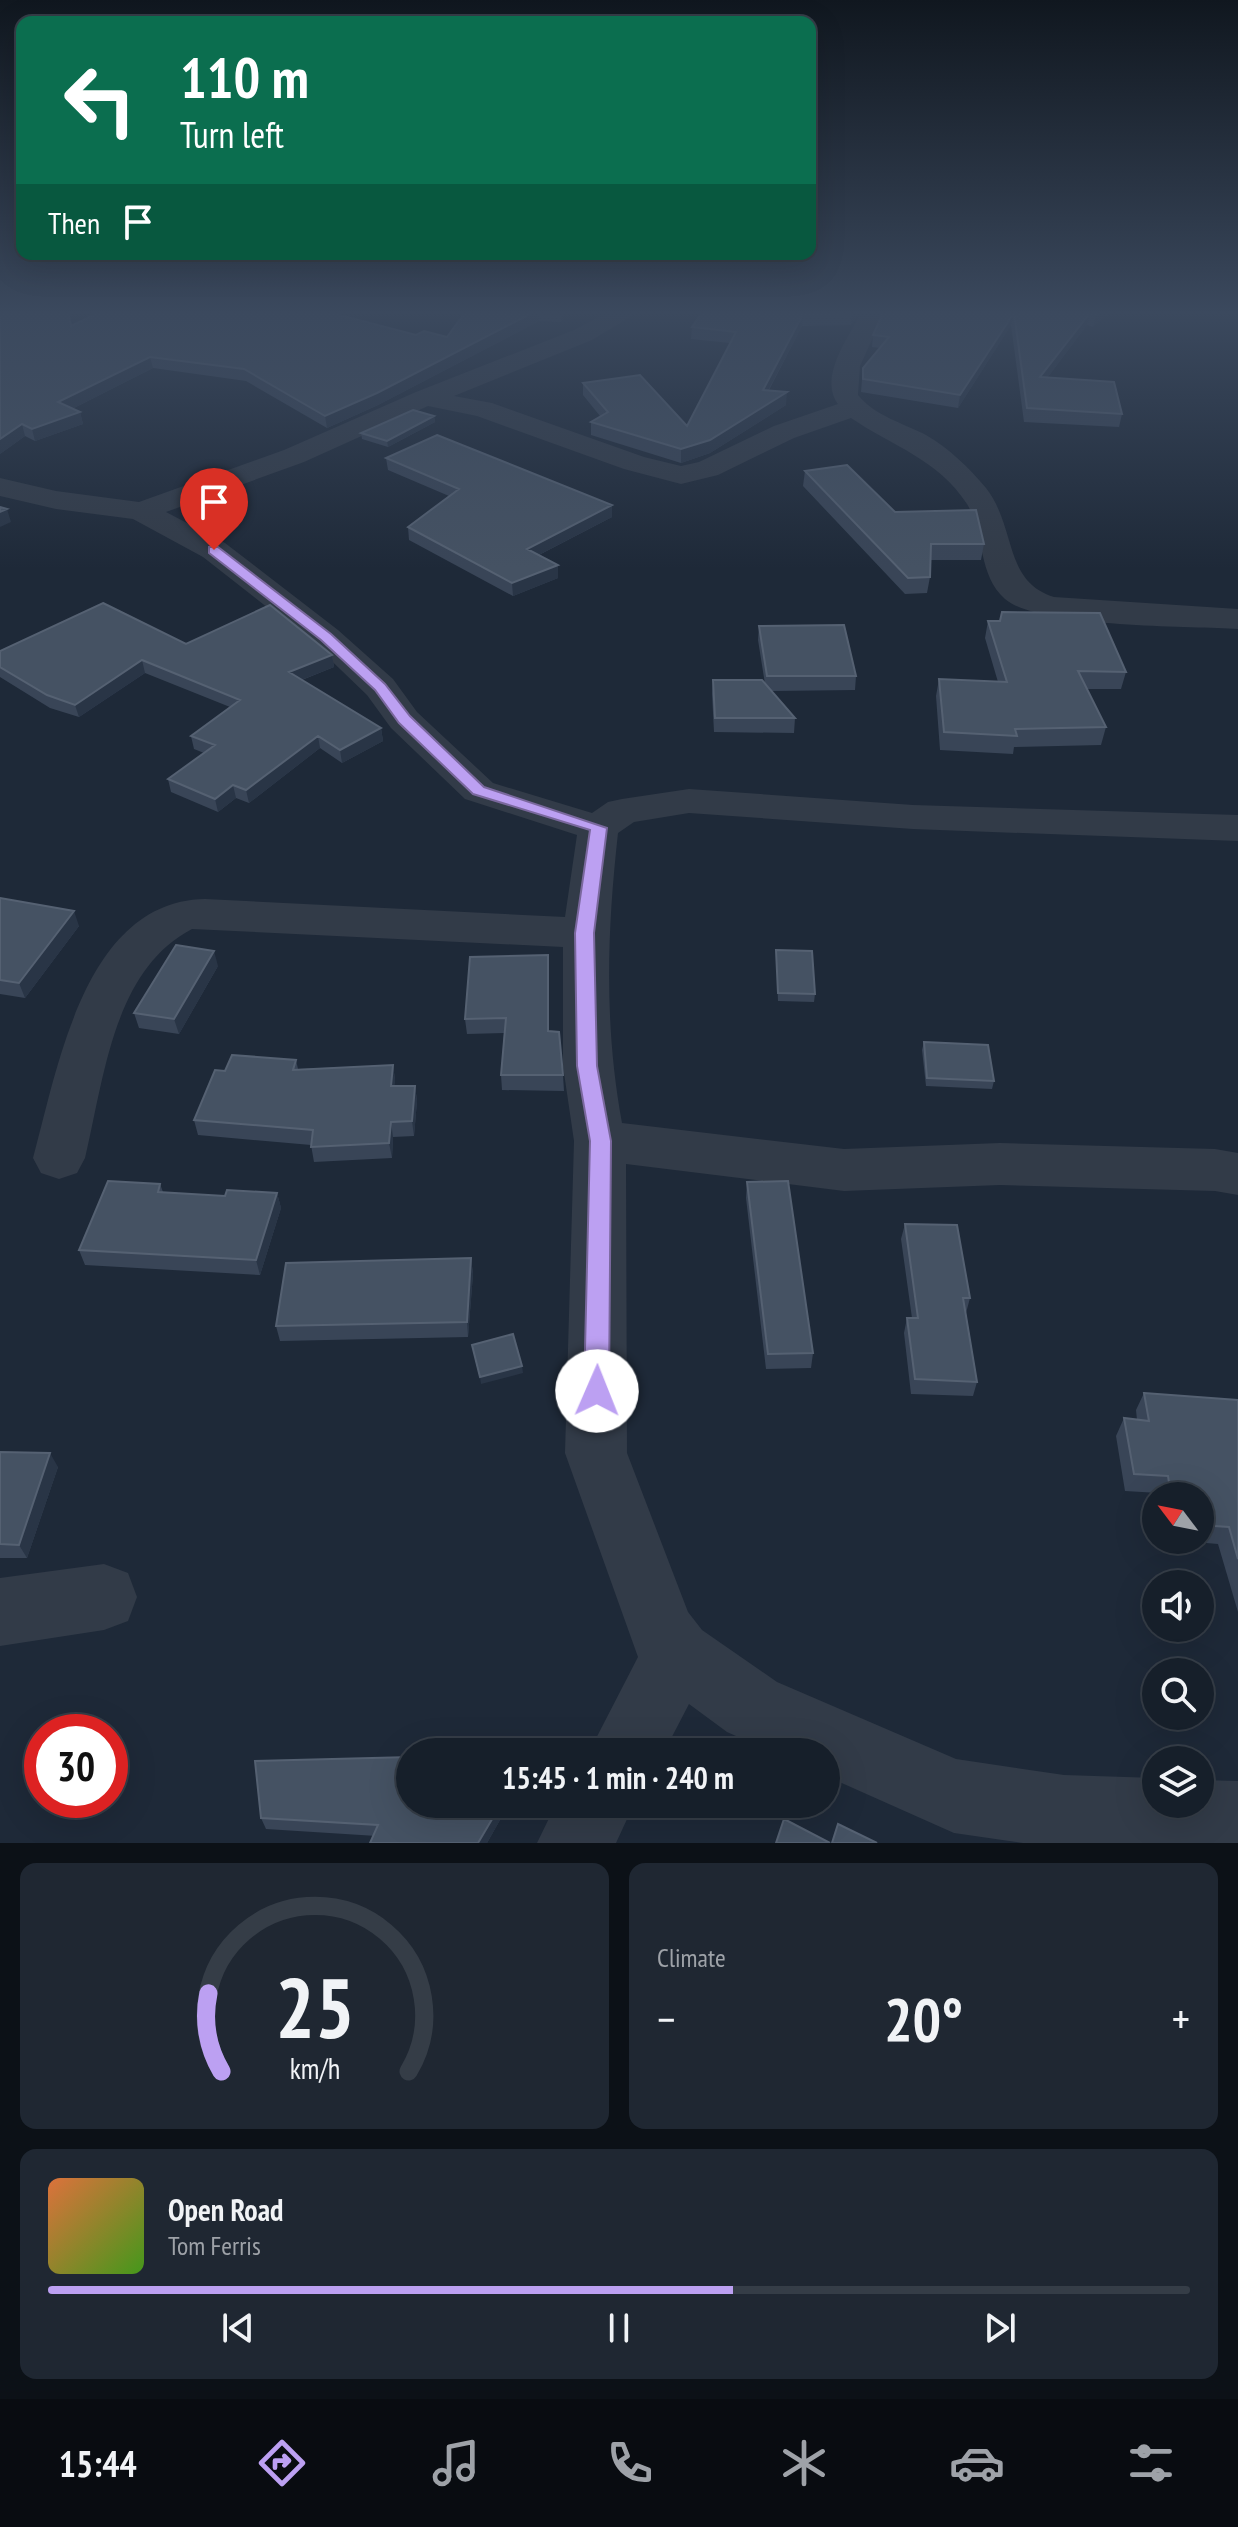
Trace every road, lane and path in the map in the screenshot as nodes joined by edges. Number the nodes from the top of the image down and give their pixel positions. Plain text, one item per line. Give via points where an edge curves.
1 (849, 397) edge
2 (425, 398) joint
3 (856, 407) junction
4 (0, 487) edge
5 (141, 511) junction
6 (1238, 619) edge
7 (598, 828) junction
8 (1238, 828) edge
9 (585, 933) junction
10 (600, 1141) junction
11 (59, 1158) dead end
12 (1238, 1174) edge
13 (104, 1597) dead end
14 (0, 1612) edge
15 (678, 1654) junction
16 (633, 1738) edge
17 (589, 1818) edge
18 (1238, 1818) edge
19 (575, 1843) edge

1 - 3 street
2 - 3 street via 483,409 681,475 708,469 784,432
2 - 5 street via 294,456
3 - 6 street via 928,448 961,477 986,510 999,565 1021,597 1066,609
4 - 5 street
5 - 7 street via 214,550 326,637 479,791
7 - 8 street via 622,811 689,801 913,817
7 - 9 street
9 - 10 street via 587,1066
9 - 11 street via 230,914 179,917 142,938 120,967 90,1045
10 - 12 street via 844,1170 1000,1164
10 - 15 street via 596,1453 663,1634
13 - 14 street
15 - 16 street
15 - 18 street via 752,1707 954,1796 1064,1812
17 - 19 street

